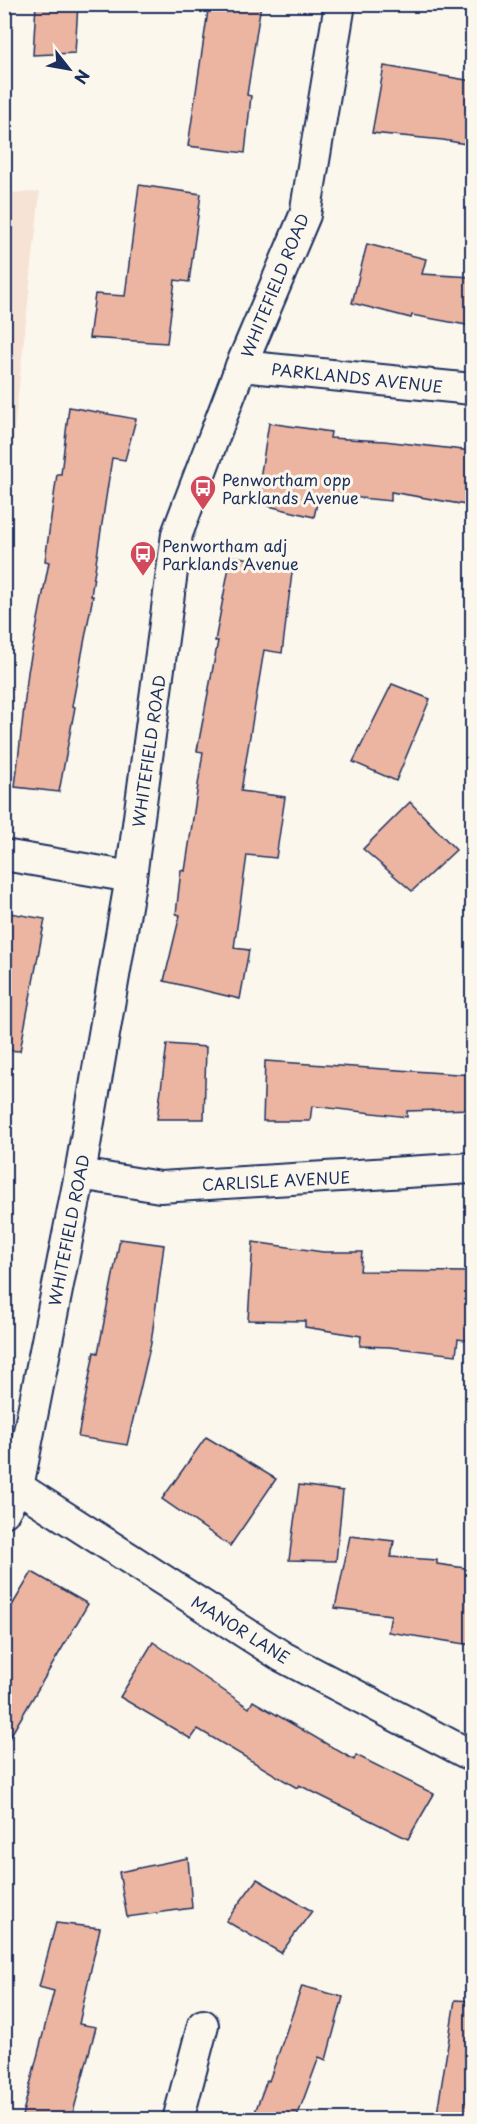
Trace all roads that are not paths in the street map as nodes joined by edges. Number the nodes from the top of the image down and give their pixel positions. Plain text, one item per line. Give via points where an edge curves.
1 (340, 4) edge
2 (241, 366) junction
3 (472, 389) edge
4 (4, 855) edge
5 (131, 877) junction
6 (472, 1168) edge
7 (80, 1174) junction
8 (11, 1499) edge
9 (472, 1756) edge
10 (203, 2025) dead end
11 (178, 2120) edge

1 - 2 street, WHITEFIELD ROAD via 305,215
2 - 3 street, PARKLANDS AVENUE
2 - 5 street, WHITEFIELD ROAD via 177,534
4 - 5 street
5 - 7 street, WHITEFIELD ROAD
6 - 7 street, CARLISLE AVENUE via 160,1187
7 - 8 street, WHITEFIELD ROAD
8 - 9 street, MANOR LANE via 283,1657
10 - 11 street

